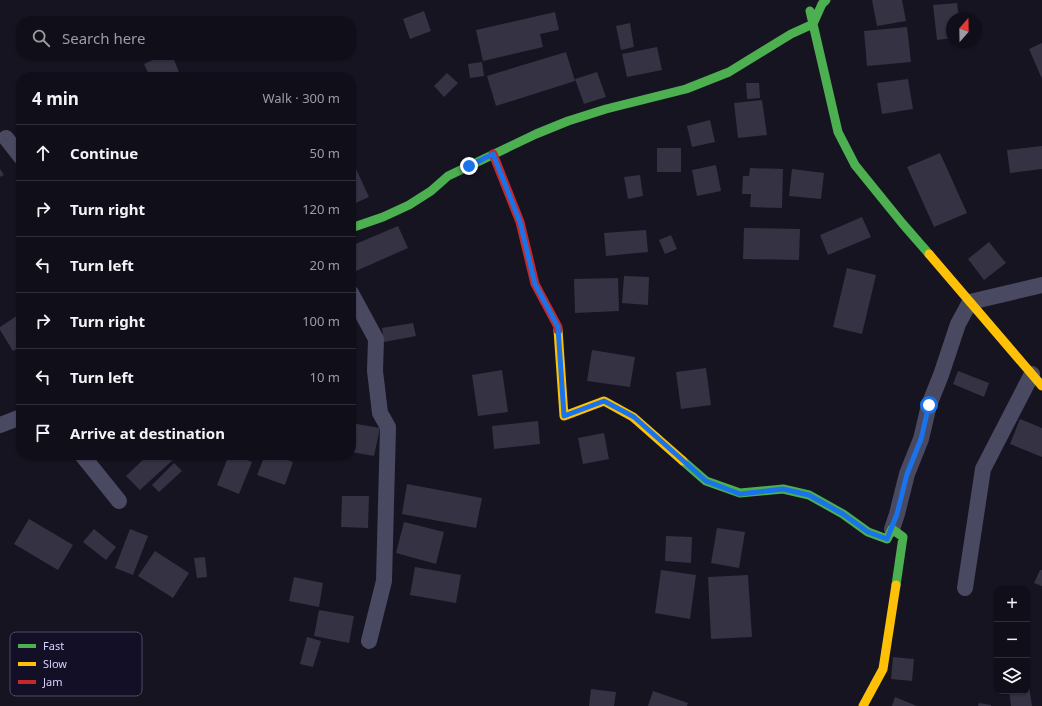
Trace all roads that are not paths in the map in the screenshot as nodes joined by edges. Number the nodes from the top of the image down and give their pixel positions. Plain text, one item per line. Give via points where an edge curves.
1 (807, 0) edge
2 (826, 0) edge
3 (813, 24) junction
4 (6, 138) dead end
5 (16, 150) edge
6 (493, 154) junction
7 (356, 226) edge
8 (1042, 285) edge
9 (356, 302) edge
10 (970, 302) junction
11 (1037, 380) edge
12 (16, 418) edge
13 (0, 425) edge
14 (86, 460) edge
15 (120, 501) dead end
16 (892, 528) junction
17 (965, 588) dead end
18 (369, 641) dead end
19 (863, 706) edge

1 - 3 street
2 - 3 street
3 - 6 street via 791,34 729,72 686,89 606,108 568,121
3 - 10 street via 838,132 855,165
4 - 5 street
6 - 7 street via 448,176 409,205
6 - 16 street via 520,222 535,284 558,327 564,416 604,401 634,417 706,481 740,494 783,489 809,495 868,532 887,539
8 - 10 street
9 - 18 street via 376,339 375,371 380,413 388,427 384,581
10 - 11 street
10 - 16 street via 958,324 929,405 921,439 907,474
11 - 17 street via 984,469
12 - 13 street
14 - 15 street
16 - 19 street via 903,537 893,608 883,669

